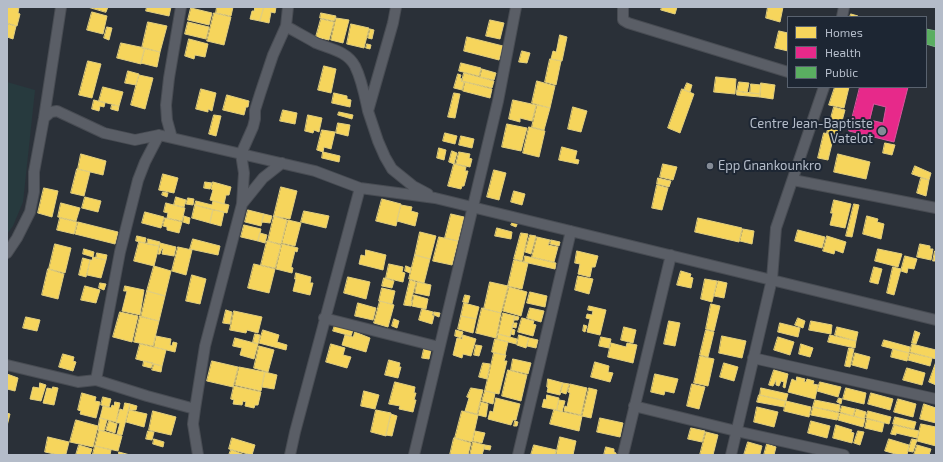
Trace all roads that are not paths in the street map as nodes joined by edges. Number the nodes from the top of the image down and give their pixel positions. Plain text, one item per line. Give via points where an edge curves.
1 (61, 7) edge
2 (181, 7) edge
3 (288, 7) edge
4 (396, 7) edge
5 (516, 7) edge
6 (623, 7) edge
7 (286, 26) junction
8 (787, 72) edge
9 (824, 88) edge
10 (368, 111) junction
11 (44, 118) junction
12 (159, 135) junction
13 (172, 138) junction
14 (241, 154) junction
15 (282, 163) junction
16 (793, 180) junction
17 (360, 188) junction
18 (435, 198) junction
19 (242, 204) junction
20 (472, 207) junction
21 (936, 207) edge
22 (571, 231) junction
23 (7, 254) edge
24 (671, 255) junction
25 (772, 279) junction
26 (324, 318) junction
27 (936, 320) edge
28 (439, 347) junction
29 (753, 358) junction
30 (7, 365) edge
31 (96, 380) junction
32 (936, 399) edge
33 (634, 406) junction
34 (195, 409) junction
35 (736, 431) junction
36 (198, 455) edge
37 (290, 455) edge
38 (414, 455) edge
39 (518, 455) edge
40 (623, 455) edge
41 (731, 455) edge
42 (844, 455) edge

1 - 11 street
2 - 13 street via 166,105
3 - 7 street
4 - 10 street
5 - 20 street via 498,101
6 - 8 street via 623,20 628,23
7 - 10 street via 349,59 359,75
7 - 14 street via 273,54 258,99 253,127
9 - 16 street
10 - 18 street via 378,141 392,169 413,186
11 - 12 street via 57,111 104,134 135,140
11 - 23 street via 30,212
12 - 13 street
12 - 31 street via 138,180 120,252
13 - 14 street
14 - 15 street
14 - 19 street via 244,173
15 - 17 street via 315,171
15 - 19 street via 263,178
16 - 21 street
16 - 25 street via 776,228
17 - 18 street
17 - 26 street
18 - 20 street
19 - 34 street via 205,346
20 - 22 street
20 - 28 street
22 - 24 street
22 - 39 street
24 - 25 street
24 - 33 street
25 - 27 street
25 - 29 street
26 - 28 street
26 - 37 street
28 - 38 street
29 - 32 street
29 - 35 street
30 - 31 street via 78,382
31 - 34 street
33 - 35 street
33 - 40 street
34 - 36 street via 193,424
35 - 41 street
35 - 42 street

